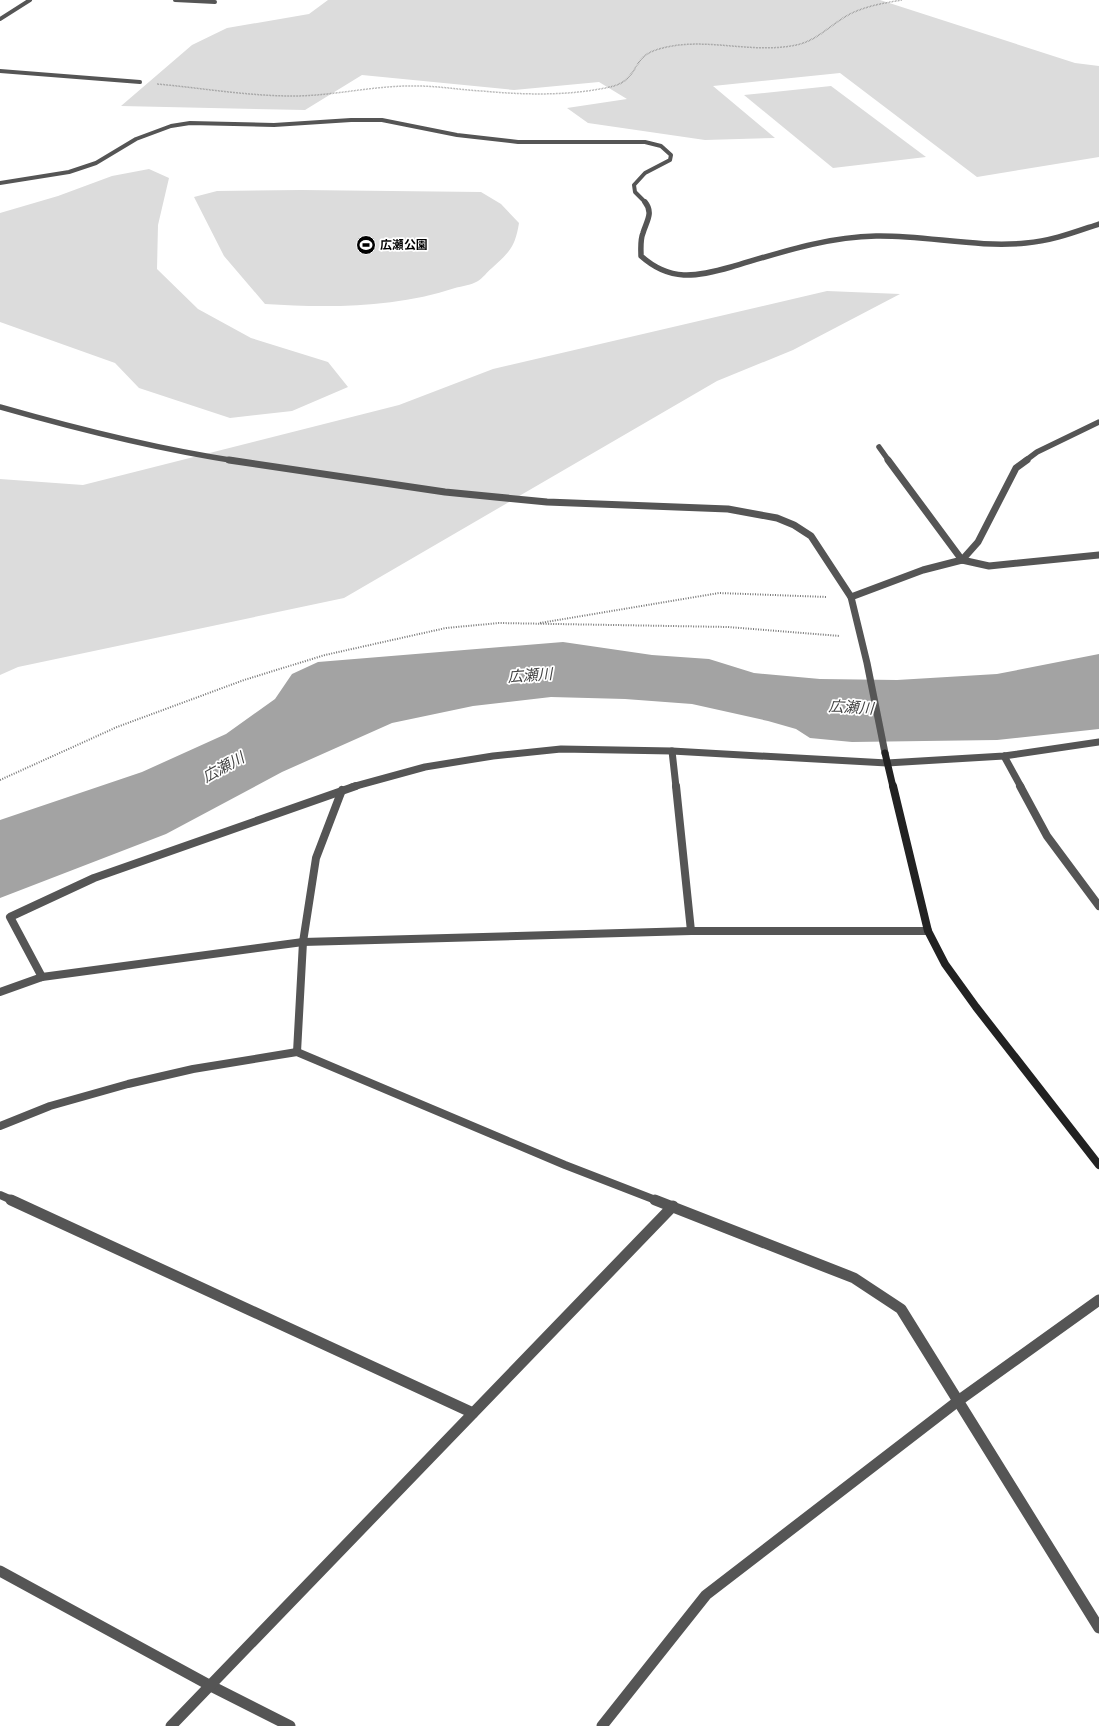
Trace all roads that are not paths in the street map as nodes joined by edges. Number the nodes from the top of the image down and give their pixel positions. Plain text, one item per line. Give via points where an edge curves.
1 (30, 0) edge
2 (175, 0) edge
3 (216, 2) dead end
4 (0, 19) edge
5 (0, 71) edge
6 (140, 82) road end
7 (0, 183) edge
8 (1099, 224) edge
9 (0, 407) edge
10 (1099, 422) edge
11 (879, 447) dead end
12 (1099, 555) edge
13 (962, 560) junction
14 (851, 598) junction
15 (1099, 742) edge
16 (672, 751) junction
17 (885, 753) joint
18 (1004, 756) junction
19 (886, 763) junction
20 (342, 790) junction
21 (1099, 906) edge
22 (691, 931) junction
23 (928, 931) junction
24 (303, 942) junction
25 (42, 977) junction
26 (0, 992) edge
27 (297, 1052) junction
28 (0, 1126) edge
29 (1099, 1165) edge
30 (0, 1195) edge
31 (672, 1206) junction
32 (1099, 1300) edge
33 (958, 1401) junction
34 (473, 1413) junction
35 (0, 1571) edge
36 (1099, 1628) edge
37 (211, 1686) junction
38 (170, 1726) edge
39 (290, 1726) edge
40 (602, 1726) edge

1 - 4 street
2 - 3 street
5 - 6 street
7 - 8 street via 69,172 96,163 136,139 165,128 190,123 274,125 382,120 495,140 557,143 630,141 661,146 671,155 670,160 650,170 634,185 635,192 647,205 650,216 642,234 641,256 648,264 672,274 696,275 715,272 816,243 856,237 908,237 1007,244 1044,241
9 - 14 street via 55,423 197,454 445,492 547,502 751,512 777,518 810,536
10 - 13 street via 1037,452 1016,468 978,542
11 - 13 street
12 - 13 street via 988,566
13 - 14 street via 923,570
14 - 17 street
15 - 18 street
16 - 19 street
16 - 20 street via 561,749 493,756 425,767
16 - 22 street
17 - 19 street
18 - 19 street
18 - 21 street via 1047,836
19 - 23 street
20 - 24 street via 316,858
20 - 25 street via 94,878 10,917
22 - 23 street
22 - 24 street
23 - 29 street via 945,964 971,1001
24 - 25 street
24 - 27 street
25 - 26 street
27 - 28 street via 193,1069 128,1084 50,1106
27 - 31 street
30 - 34 street
31 - 33 street via 854,1278 901,1309
31 - 34 street
32 - 33 street
33 - 36 street
33 - 40 street via 706,1595
34 - 37 street
35 - 37 street
37 - 38 street
37 - 39 street

